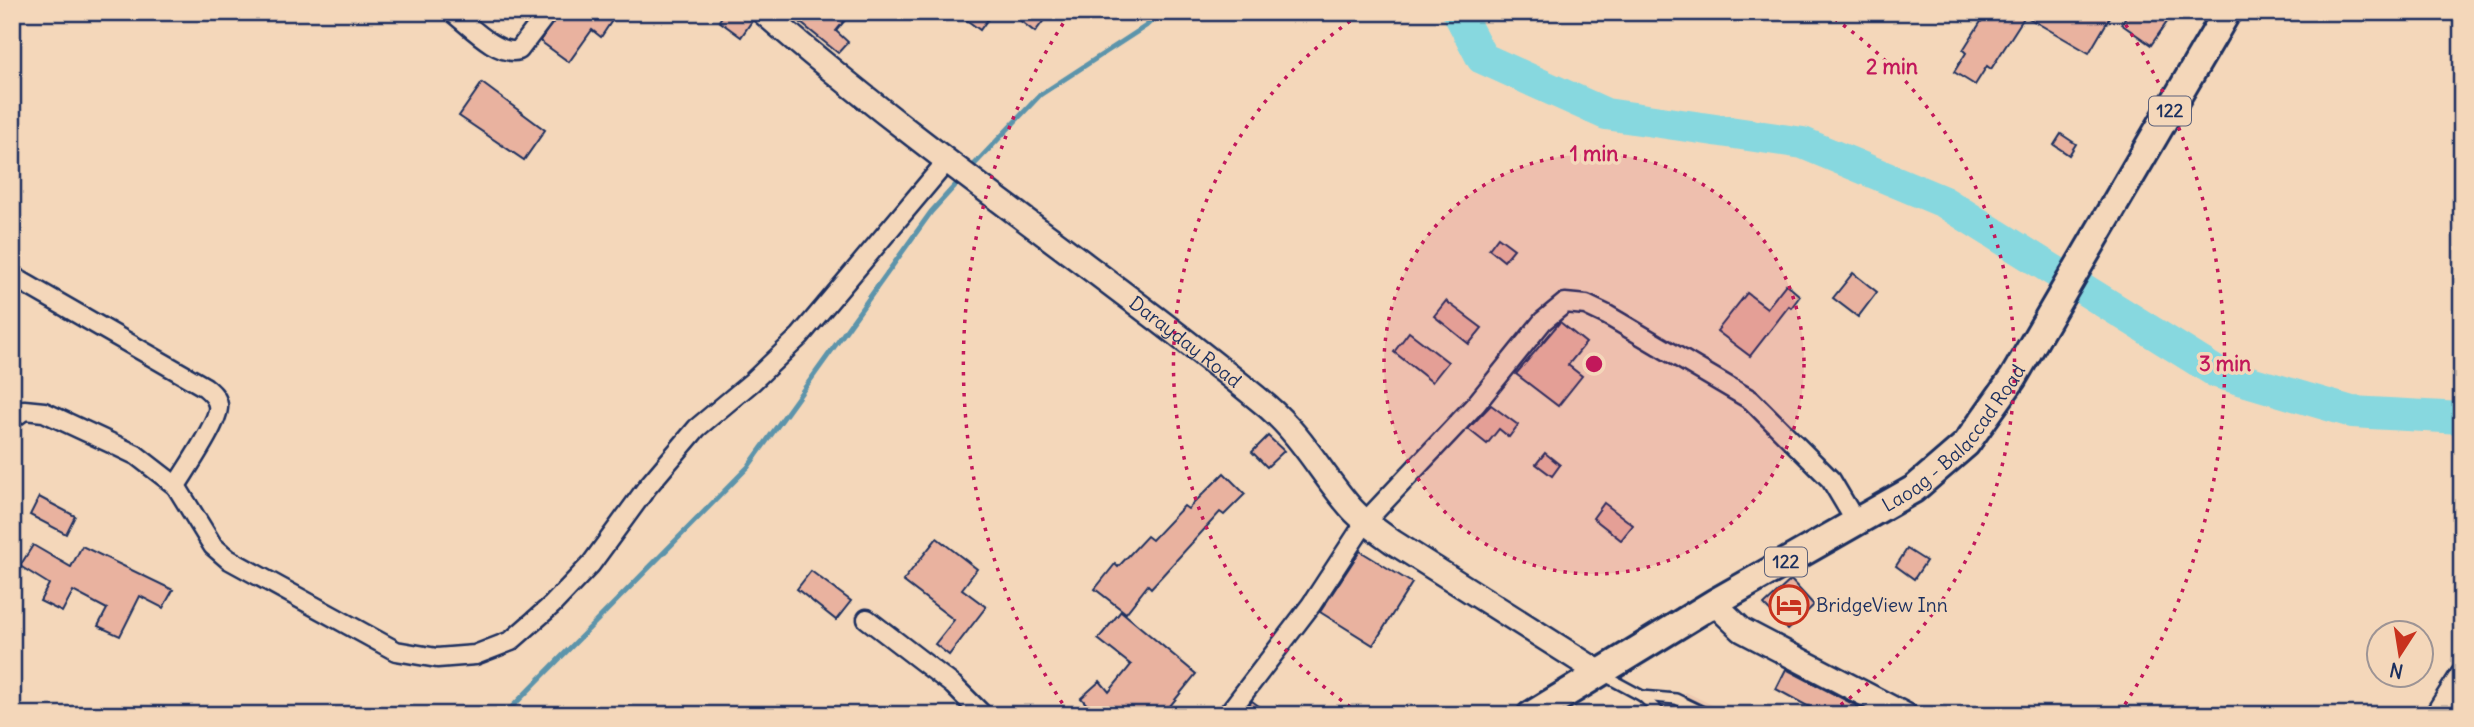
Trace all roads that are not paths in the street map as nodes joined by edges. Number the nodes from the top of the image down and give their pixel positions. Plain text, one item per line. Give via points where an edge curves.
1 (452, 12) edge
2 (548, 12) edge
3 (763, 12) edge
4 (2227, 12) edge
5 (951, 165) junction
6 (12, 276) edge
7 (12, 419) edge
8 (176, 486) junction
9 (1366, 521) junction
10 (1856, 522) junction
11 (1714, 603) junction
12 (867, 619) dead end
13 (1600, 673) junction
14 (2462, 677) edge
15 (1642, 695) junction
16 (983, 715) edge
17 (1227, 715) edge
18 (1531, 715) edge
19 (1662, 715) edge
20 (1709, 715) edge
21 (1905, 715) edge
22 (2437, 715) edge

1 - 2 street via 502,49 514,52
3 - 5 street, Darayday Road
4 - 10 main road, Laoag - Balaccad Road / 122 via 2013,378 1966,444 1914,489
5 - 8 street via 800,336 697,428 591,564 510,641 475,655 437,658 396,651 228,559 213,546
5 - 9 street, Darayday Road via 1142,306 1285,422
6 - 8 street via 214,395 216,418
7 - 8 street via 24,410 44,412 136,455
9 - 10 street via 1476,404 1543,321 1565,303 1574,302 1607,315 1751,400 1831,480
9 - 13 street, Darayday Road
9 - 17 street via 1311,605
10 - 11 main road, Laoag - Balaccad Road / 122
11 - 13 main road, Laoag - Balaccad Road / 122
11 - 21 street via 1742,630
12 - 16 street via 953,685
13 - 15 lane
13 - 18 main road, Laoag - Balaccad Road / 122
14 - 22 street
15 - 19 lane
15 - 20 lane via 1676,699

